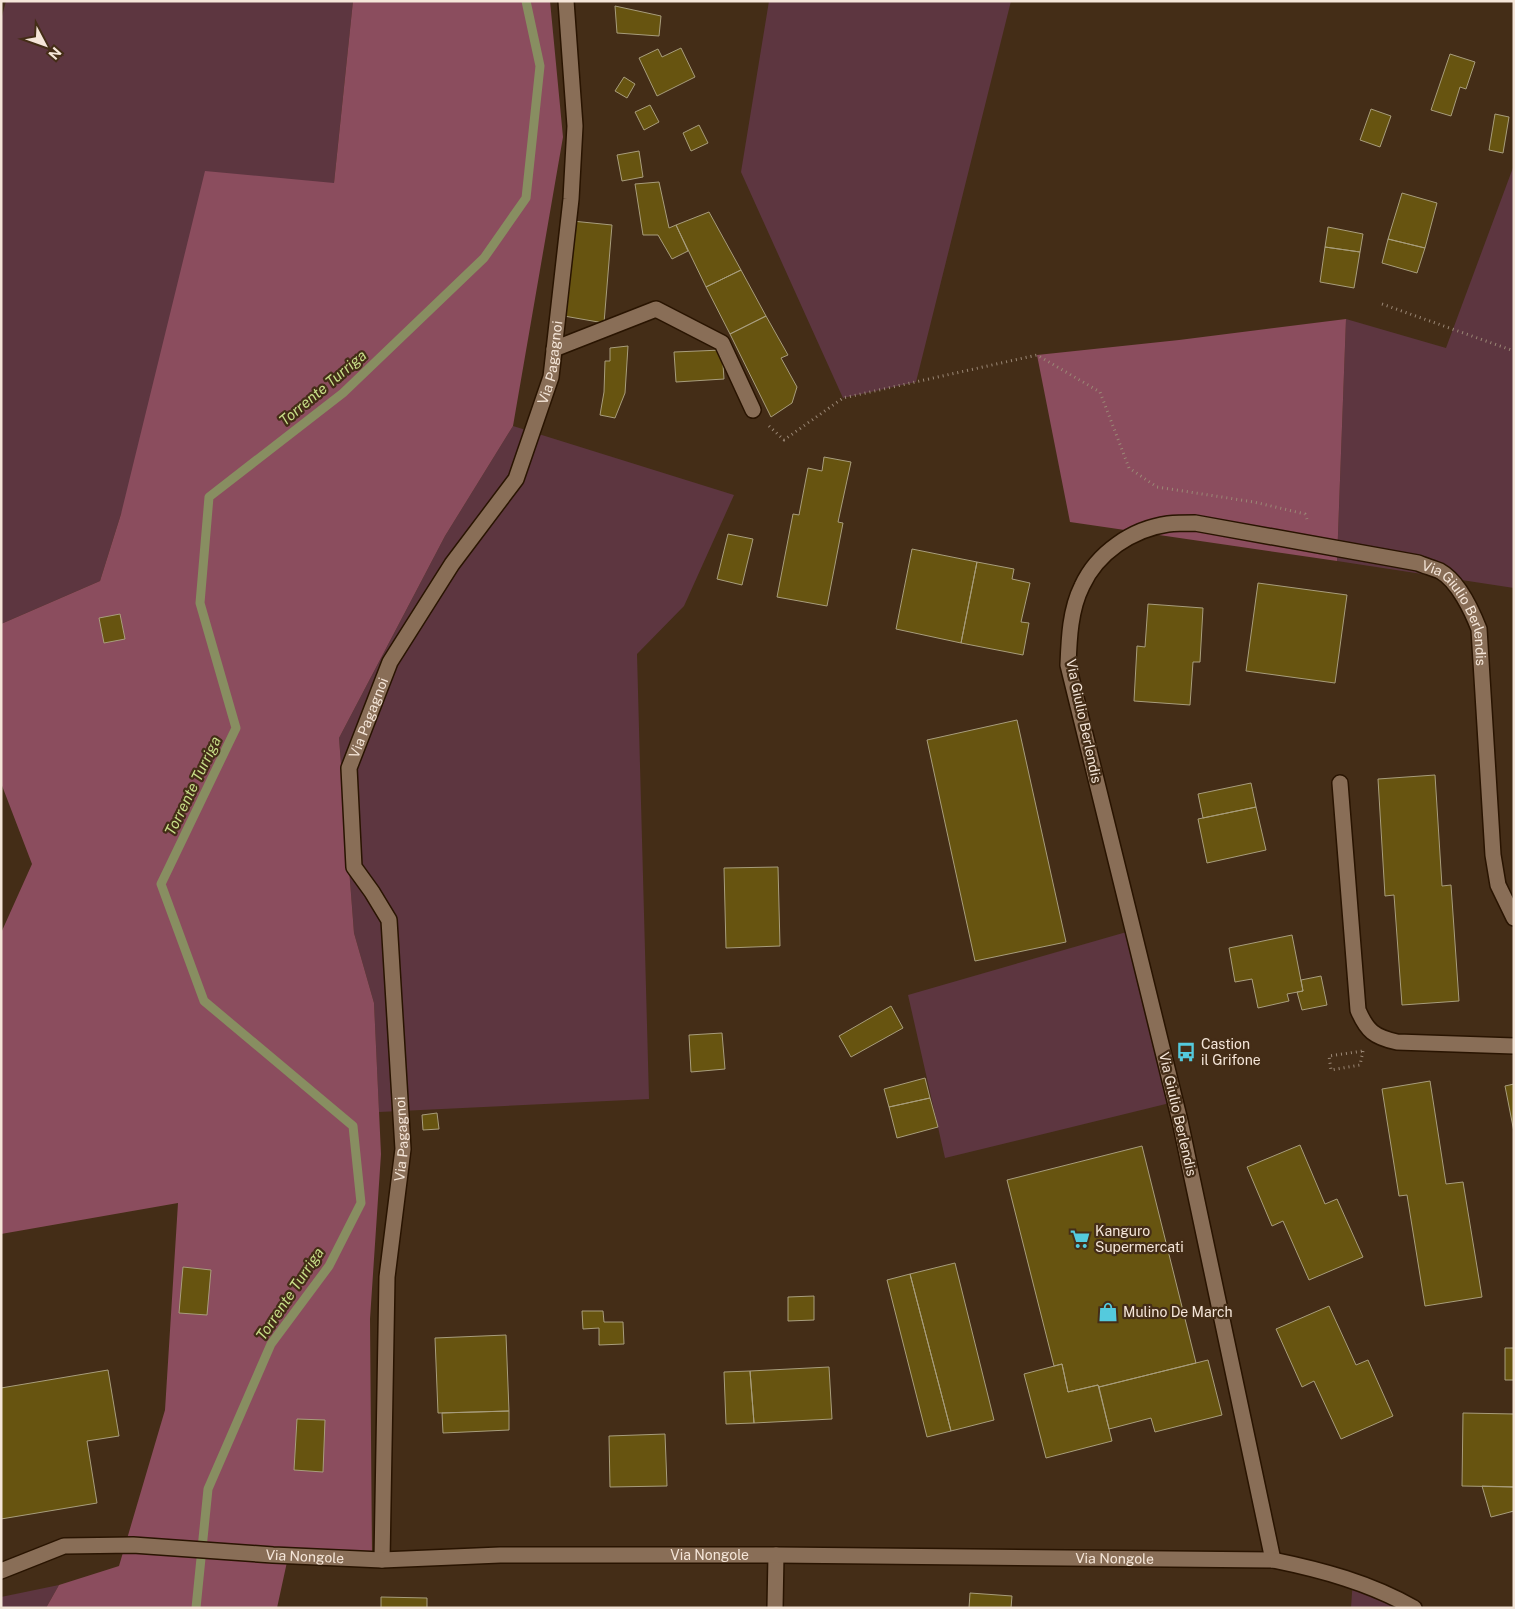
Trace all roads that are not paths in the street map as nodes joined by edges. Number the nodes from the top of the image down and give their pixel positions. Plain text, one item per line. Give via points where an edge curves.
1 (566, 1) edge
2 (554, 349) junction
3 (753, 410) road end
4 (1340, 783) dead end
5 (1514, 918) edge
6 (1514, 1046) edge
7 (776, 1555) junction
8 (382, 1560) junction
9 (1273, 1560) junction
10 (1, 1571) edge
11 (775, 1608) edge
12 (1414, 1608) edge

1 - 2 street, Via Pagagnoi via 575,126 571,199
2 - 3 street via 656,309 722,344
2 - 8 street, Via Pagagnoi via 551,377 516,479 452,564 390,662 349,768 354,867 389,920 403,1149 387,1277
4 - 6 street via 1358,1010 1364,1024 1372,1033 1397,1042
5 - 9 street, Via Giulio Berlendis via 1498,885 1493,855 1479,629 1470,606 1442,572 1418,563 1195,523 1168,524 1138,532 1113,548 1095,565 1081,587 1074,609 1068,665 1180,1121
7 - 8 street, Via Nongole via 500,1555
7 - 9 street, Via Nongole
7 - 11 street
8 - 10 street, Via Nongole via 133,1545 64,1546
9 - 12 street, Via Nongole via 1361,1583

